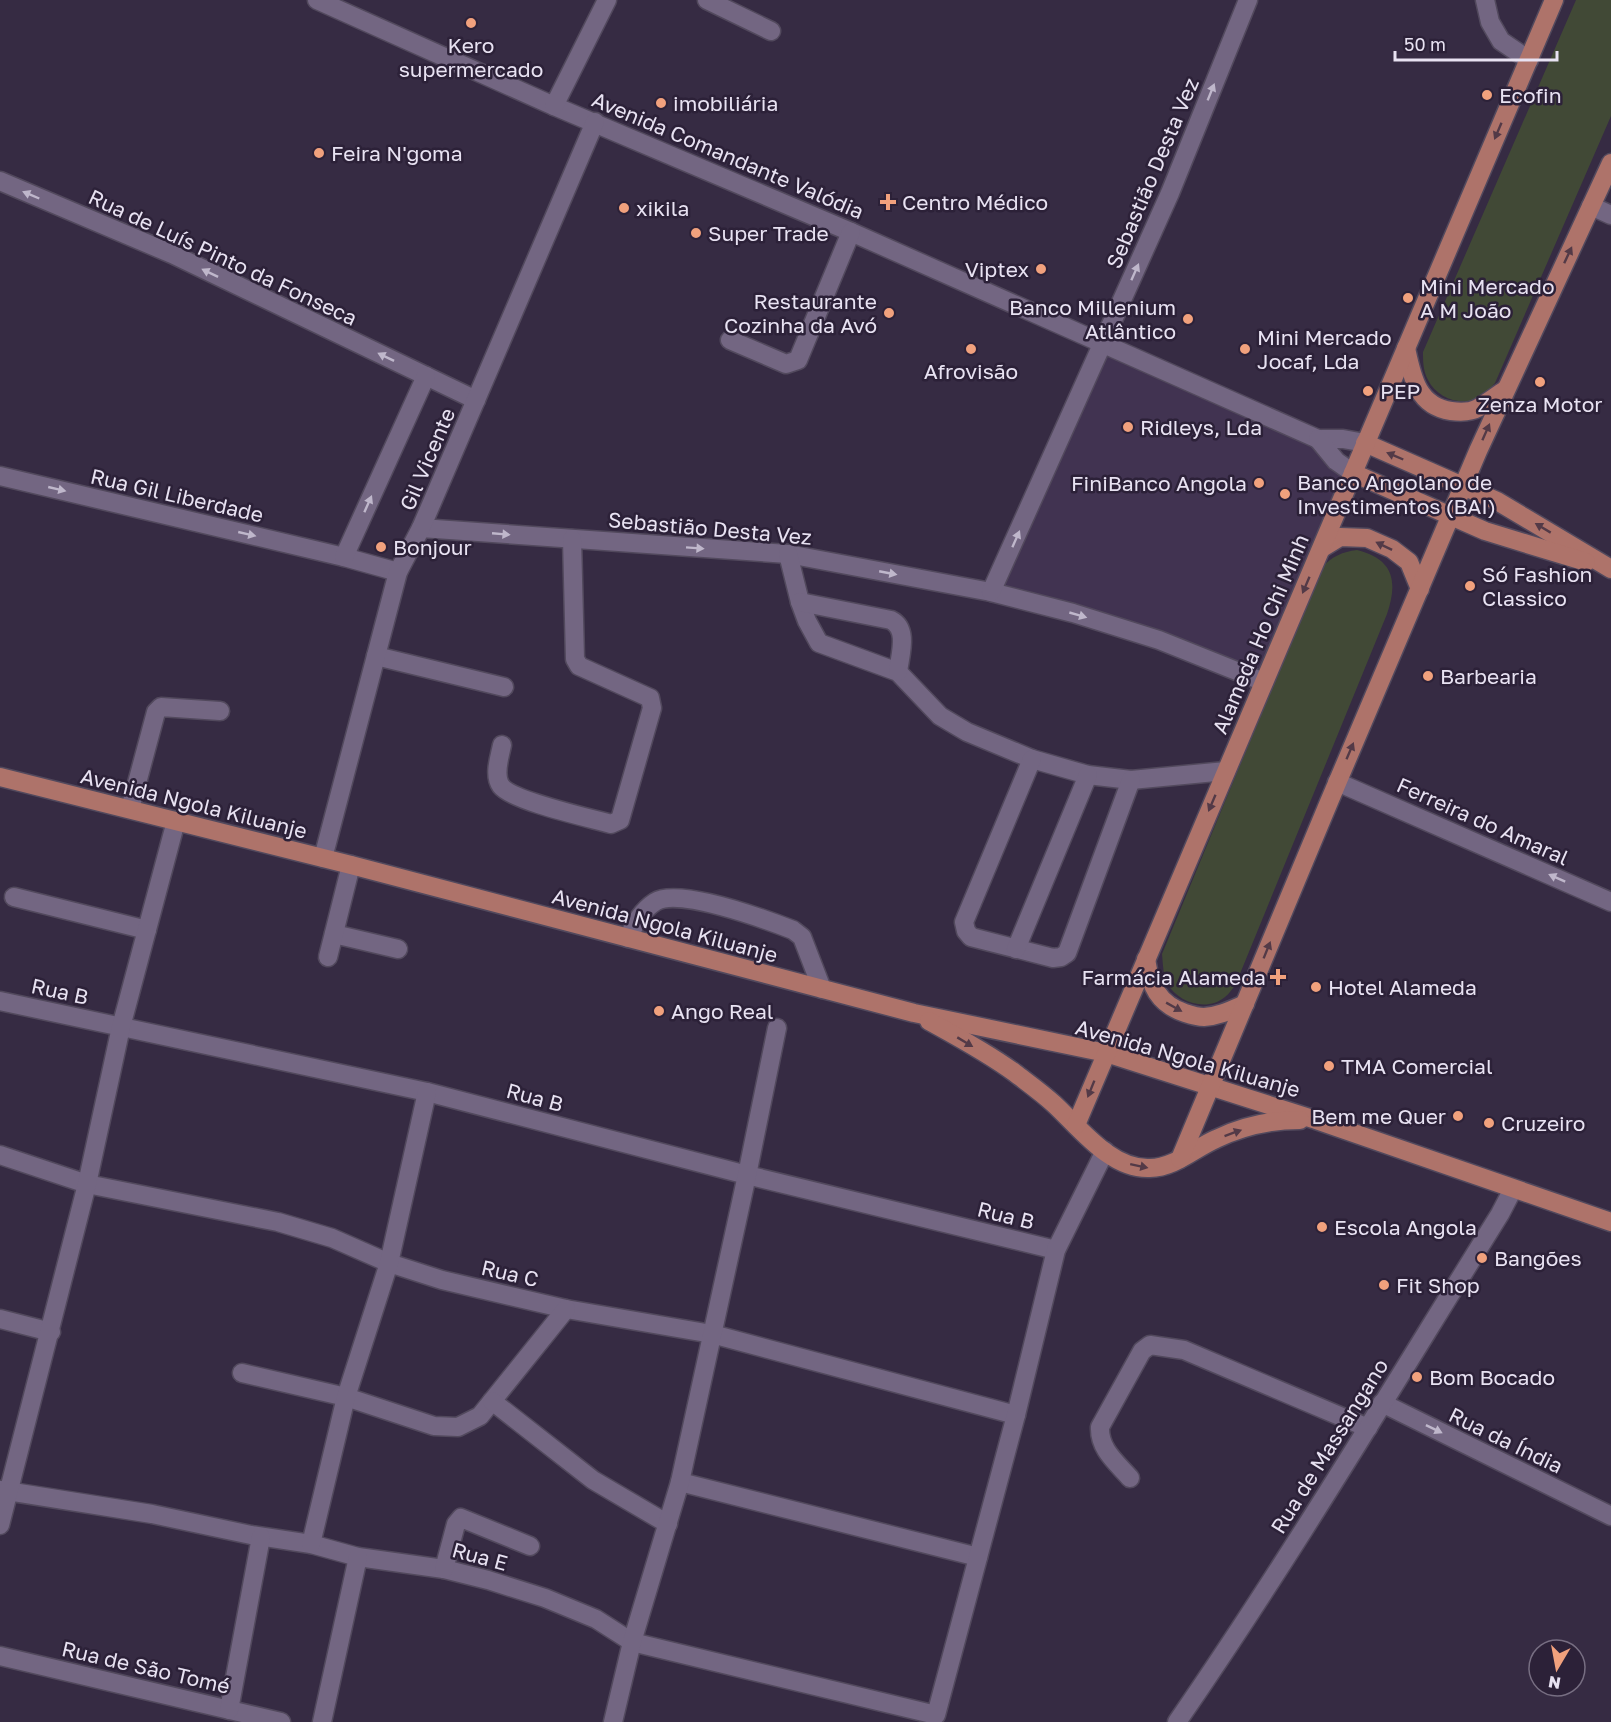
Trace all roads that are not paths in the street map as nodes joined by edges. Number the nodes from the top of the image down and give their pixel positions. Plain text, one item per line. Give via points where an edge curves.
1 (317, 0) edge
2 (607, 0) edge
3 (707, 0) edge
4 (1248, 0) edge
5 (1485, 0) edge
6 (1554, 0) edge
7 (771, 30) dead end
8 (1529, 60) junction
9 (554, 106) junction
10 (595, 122) junction
11 (1611, 163) edge
12 (0, 182) edge
13 (1591, 206) junction
14 (1611, 216) edge
15 (851, 232) junction
16 (730, 340) dead end
17 (1103, 345) junction
18 (1406, 348) junction
19 (426, 376) junction
20 (1505, 390) junction
21 (476, 400) junction
22 (1318, 439) junction
23 (1365, 443) junction
24 (1353, 473) junction
25 (0, 476) edge
26 (1463, 485) junction
27 (1451, 516) junction
28 (421, 528) junction
29 (572, 539) junction
30 (1322, 548) junction
31 (788, 554) junction
32 (344, 557) junction
33 (1611, 570) edge
34 (398, 573) junction
35 (1420, 589) junction
36 (991, 592) junction
37 (800, 602) junction
38 (376, 656) junction
39 (898, 672) junction
40 (1264, 682) junction
41 (504, 687) dead end
42 (220, 711) dead end
43 (502, 745) dead end
44 (1032, 759) junction
45 (1226, 771) junction
46 (1088, 775) junction
47 (0, 777) edge
48 (1131, 780) junction
49 (1337, 782) junction
50 (130, 809) junction
51 (176, 821) junction
52 (323, 858) junction
53 (351, 865) junction
54 (14, 897) dead end
55 (1611, 902) edge
56 (147, 930) junction
57 (334, 934) junction
58 (628, 938) junction
59 (398, 949) dead end
60 (1016, 949) junction
61 (328, 957) dead end
62 (1146, 959) junction
63 (822, 989) junction
64 (0, 1001) edge
65 (1245, 1004) junction
66 (914, 1013) junction
67 (121, 1027) junction
68 (777, 1028) dead end
69 (1106, 1053) junction
70 (1211, 1087) junction
71 (427, 1092) junction
72 (1316, 1120) junction
73 (1076, 1125) junction
74 (1105, 1151) junction
75 (0, 1155) edge
76 (1180, 1159) junction
77 (747, 1175) junction
78 (87, 1184) junction
79 (1513, 1189) junction
80 (1611, 1222) edge
81 (1056, 1250) junction
82 (389, 1263) junction
83 (566, 1308) junction
84 (0, 1319) edge
85 (51, 1332) junction
86 (712, 1334) junction
87 (242, 1373) dead end
88 (346, 1397) junction
89 (492, 1401) junction
90 (1382, 1403) junction
91 (1016, 1415) junction
92 (1368, 1428) junction
93 (1130, 1478) dead end
94 (680, 1482) junction
95 (4, 1491) edge
96 (1611, 1516) edge
97 (668, 1524) junction
98 (0, 1525) edge
99 (261, 1537) junction
100 (311, 1544) junction
101 (530, 1546) dead end
102 (358, 1557) junction
103 (978, 1557) junction
104 (444, 1569) junction
105 (632, 1642) junction
106 (0, 1656) edge
107 (229, 1710) junction
108 (278, 1722) edge
109 (322, 1722) edge
110 (613, 1722) edge
111 (1177, 1722) edge

1 - 9 street, Avenida Comandante Valódia
2 - 9 street
3 - 7 street
17 -> 4 street, Sebastião Desta Vez
5 - 8 street via 1490,22 1501,41
6 - 8 main road, Alameda Ho Chi Minh
8 -> 18 main road, Alameda Ho Chi Minh
9 - 10 street, Avenida Comandante Valódia
10 - 15 street, Avenida Comandante Valódia
10 - 21 street, Gil Vicente
11 - 13 main road
19 -> 12 street, Rua de Luís Pinto da Fonseca via 172,254
13 - 14 street
20 -> 13 main road
15 - 16 street via 798,360 786,364
15 - 17 street, Avenida Comandante Valódia
17 - 22 street, Avenida Comandante Valódia
36 -> 17 street, Sebastião Desta Vez
18 - 20 main road via 1413,381 1423,398 1439,410 1476,410
18 - 23 main road, Alameda Ho Chi Minh
19 - 21 street, Rua de Luís Pinto da Fonseca
32 -> 19 street
26 -> 20 main road
21 - 28 street, Gil Vicente
22 - 23 street, Avenida Comandante Valódia
22 - 24 street, Avenida Comandante Valódia via 1336,461
23 - 24 main road, Alameda Ho Chi Minh
26 -> 23 main road, Avenida Comandante Valódia
24 - 27 main road, Avenida Comandante Valódia
24 - 30 main road, Alameda Ho Chi Minh
25 -> 32 street, Rua Gil Liberdade
26 - 27 main road
33 -> 26 main road, Avenida Comandante Valódia via 1497,501
27 - 33 main road, Avenida Comandante Valódia via 1485,531
27 - 35 main road
28 -> 29 street, Sebastião Desta Vez
28 - 34 street, Gil Vicente
29 -> 31 street, Sebastião Desta Vez
29 - 43 street via 575,659 579,666 650,698 652,708 620,820 611,824 509,793 501,787 497,775
35 -> 30 main road via 1409,562 1367,538 1340,537
30 -> 40 main road, Alameda Ho Chi Minh
31 -> 36 street, Sebastião Desta Vez
31 - 37 street
32 - 34 street, Rua Gil Liberdade
34 - 38 street, Gil Vicente
49 -> 35 main road
36 -> 40 street, Sebastião Desta Vez via 1159,640
37 - 39 street via 819,643
37 - 39 street via 898,623 902,640
38 - 41 street
38 - 52 street, Gil Vicente
39 - 44 street via 940,716 967,732
40 - 45 main road, Alameda Ho Chi Minh
42 - 50 street via 161,707 156,712
44 - 46 street
44 - 60 street via 964,922 971,937
45 - 48 street
45 -> 62 main road, Alameda Ho Chi Minh
46 - 48 street
46 - 60 street
47 - 50 main road, Avenida Ngola Kiluanje
48 - 60 street via 1067,953 1053,958
55 -> 49 street, Ferreira do Amaral
65 -> 49 main road
50 - 51 main road, Avenida Ngola Kiluanje
51 - 52 main road, Avenida Ngola Kiluanje
51 - 56 street
52 - 53 main road, Avenida Ngola Kiluanje
53 - 57 street
53 - 58 main road, Avenida Ngola Kiluanje
54 - 56 street
56 - 67 street
57 - 59 street
57 - 61 street
58 - 63 main road, Avenida Ngola Kiluanje
58 - 63 street via 638,916 657,900 707,901 793,930 802,937
62 -> 65 main road via 1155,992 1181,1011 1201,1017 1222,1015
62 - 69 main road, Alameda Ho Chi Minh
63 - 66 main road, Avenida Ngola Kiluanje
64 - 67 street, Rua B
65 - 70 main road
66 - 69 main road, Avenida Ngola Kiluanje
66 -> 73 main road via 1013,1071
67 - 71 street, Rua B
67 - 78 street
68 - 77 street
69 - 70 main road, Avenida Ngola Kiluanje
69 -> 73 main road, Alameda Ho Chi Minh
70 - 72 main road, Avenida Ngola Kiluanje
70 - 76 main road
71 - 77 street, Rua B
71 - 82 street
76 -> 72 main road via 1216,1139 1270,1121
72 - 79 main road, Avenida Ngola Kiluanje
73 - 74 main road
74 -> 76 main road via 1119,1161 1150,1168
74 - 81 street
75 - 78 street, Rua C
77 - 81 street, Rua B
77 - 86 street
78 - 82 street, Rua C via 278,1222 332,1238
78 - 85 street
79 - 80 main road, Avenida Ngola Kiluanje
79 - 90 street, Rua de Massangano
81 - 91 street
82 - 83 street, Rua C via 442,1280
82 - 88 street
83 - 86 street, Rua C
83 - 89 street
84 - 85 street
85 - 95 street
86 - 91 street, Rua C
86 - 94 street
87 - 88 street
88 - 89 street via 435,1426 458,1427 480,1416
88 - 100 street
89 - 97 street via 593,1480
90 - 92 street, Rua de Massangano
90 -> 96 street, Rua da Índia
91 - 103 street
92 - 93 street via 1184,1350 1150,1345 1142,1351 1100,1427 1105,1450
92 - 111 street, Rua de Massangano
94 - 97 street
94 - 103 street
95 - 98 street
95 - 99 street, Rua E via 152,1514
97 - 105 street
99 - 100 street, Rua E
99 - 107 street
100 - 102 street, Rua E
101 - 104 street via 461,1518
102 - 104 street, Rua E
102 - 109 street
103 - 105 street, Rua E via 936,1715
104 - 105 street, Rua E via 545,1598 596,1619
105 - 110 street
106 - 107 street, Rua de São Tomé
107 - 108 street, Rua de São Tomé

